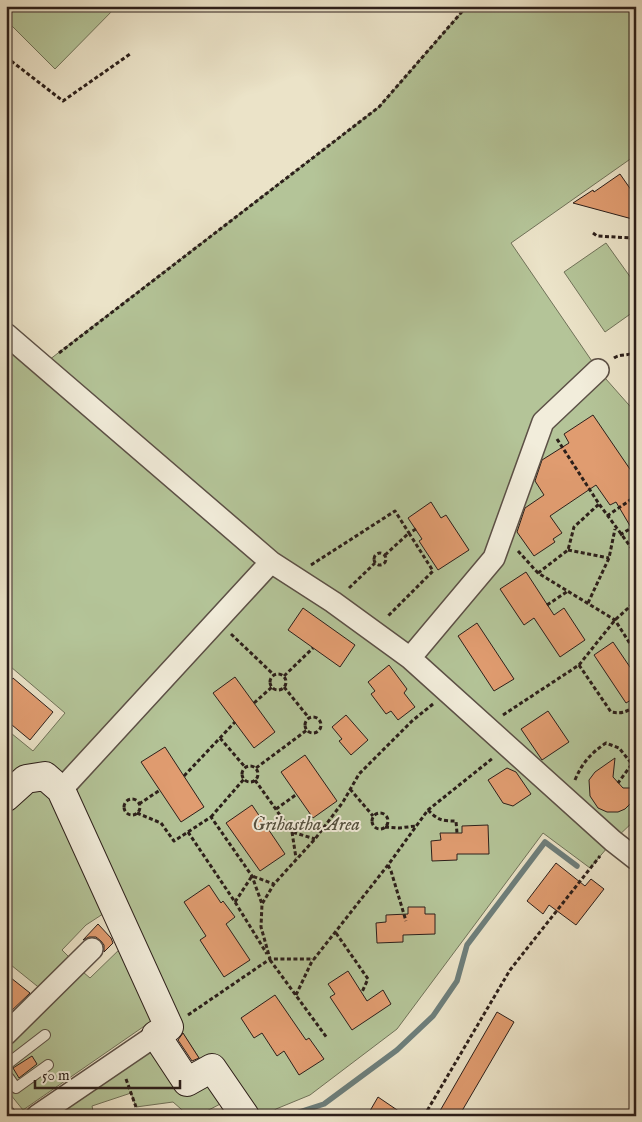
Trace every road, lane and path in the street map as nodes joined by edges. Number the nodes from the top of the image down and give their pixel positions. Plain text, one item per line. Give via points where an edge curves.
1 (467, 6) edge
2 (130, 54) dead end
3 (6, 57) edge
4 (593, 233) dead end
5 (636, 253) edge
6 (6, 334) edge
7 (43, 366) junction
8 (598, 370) dead end
9 (543, 422) junction
10 (636, 496) edge
11 (599, 504) junction
12 (608, 516) junction
13 (636, 525) edge
14 (616, 528) junction
15 (416, 529) dead end
16 (409, 533) junction
17 (502, 534) junction
18 (620, 535) junction
19 (568, 550) junction
20 (636, 554) edge
21 (385, 555) junction
22 (609, 558) junction
23 (271, 562) junction
24 (375, 563) junction
25 (538, 573) junction
26 (293, 576) junction
27 (342, 584) dead end
28 (349, 588) junction
29 (568, 591) junction
30 (356, 594) dead end
31 (636, 601) edge
32 (588, 603) junction
33 (547, 605) dead end
34 (387, 617) dead end
35 (615, 620) junction
36 (230, 634) dead end
37 (313, 648) dead end
38 (636, 653) edge
39 (410, 658) junction
40 (636, 664) edge
41 (579, 665) junction
42 (630, 668) dead end
43 (274, 675) junction
44 (284, 676) junction
45 (272, 687) junction
46 (284, 687) junction
47 (447, 693) junction
48 (254, 703) dead end
49 (636, 706) edge
50 (309, 718) junction
51 (235, 722) dead end
52 (486, 726) junction
53 (307, 730) junction
54 (220, 738) junction
55 (508, 747) junction
56 (245, 767) junction
57 (256, 768) junction
58 (184, 776) dead end
59 (244, 779) junction
60 (255, 780) junction
61 (618, 782) dead end
62 (350, 789) junction
63 (61, 790) junction
64 (160, 790) dead end
65 (297, 794) dead end
66 (6, 797) edge
67 (565, 798) junction
68 (139, 804) junction
69 (276, 809) junction
70 (428, 810) junction
71 (137, 813) junction
72 (373, 816) junction
73 (211, 817) junction
74 (282, 819) junction
75 (385, 826) junction
76 (416, 826) junction
77 (268, 830) dead end
78 (188, 832) junction
79 (292, 832) junction
80 (457, 833) dead end
81 (315, 839) junction
82 (613, 841) junction
83 (296, 859) junction
84 (636, 859) edge
85 (388, 865) junction
86 (252, 876) junction
87 (274, 884) junction
88 (235, 902) junction
89 (262, 904) junction
90 (406, 921) dead end
91 (336, 933) junction
92 (92, 949) dead end
93 (270, 959) junction
94 (314, 959) junction
95 (362, 992) dead end
96 (296, 995) junction
97 (163, 1031) junction
98 (6, 1034) edge
99 (45, 1035) dead end
100 (327, 1038) dead end
101 (119, 1059) junction
102 (48, 1064) dead end
103 (6, 1066) edge
104 (8, 1080) edge
105 (136, 1107) dead end
106 (6, 1108) edge
107 (12, 1116) edge
108 (37, 1116) edge
109 (245, 1116) edge
110 (424, 1116) edge

1 - 7 path via 379,107
2 - 3 path via 63,101
4 - 5 path via 631,238
6 - 7 street
7 - 23 street
8 - 9 street
9 - 11 path
9 - 17 street
10 - 12 path
11 - 12 path
11 - 19 path via 574,527
12 - 14 path
13 - 18 path
14 - 18 path
14 - 22 path
15 - 16 path
16 - 21 path
16 - 26 path via 395,511
16 - 34 path via 433,570
17 - 25 path
17 - 39 street via 494,558
18 - 20 path
19 - 22 path
19 - 25 path
21 - 24 path via 377,554
21 - 24 path via 385,564 379,566
22 - 32 path
23 - 26 street
23 - 63 street
24 - 28 path
25 - 29 path
26 - 39 street
27 - 28 path
28 - 30 path
29 - 32 path
29 - 33 path
31 - 35 path
32 - 35 path
35 - 38 path
35 - 41 path
36 - 43 path
37 - 44 path
39 - 47 street
40 - 42 path
41 - 49 path via 611,712 626,713
41 - 52 path
43 - 44 path
43 - 45 path via 270,682
44 - 46 path
45 - 46 path via 279,690
45 - 48 path
46 - 50 path
47 - 52 street
47 - 62 path via 412,721 359,774
50 - 53 path via 305,725
50 - 53 path via 317,718 321,726 314,732
51 - 54 path
52 - 55 street
53 - 57 path
54 - 56 path
54 - 58 path
55 - 67 street
55 - 70 path
56 - 57 path
56 - 59 path via 242,771
57 - 60 path via 258,775
59 - 60 path via 248,782
59 - 73 path
60 - 69 path
61 - 67 path via 632,764 619,748 606,743 581,766
62 - 72 path
62 - 81 path via 344,802
63 - 66 street via 45,776 26,779
63 - 97 street
64 - 68 path
65 - 69 path
67 - 82 street
68 - 71 path
68 - 71 path via 131,799 124,804 128,814
69 - 74 path
70 - 76 path
70 - 80 path via 438,819 456,821
71 - 78 path via 161,823 174,841
72 - 75 path via 374,826
72 - 75 path via 379,813 386,815
73 - 78 path
73 - 86 path
74 - 77 path
74 - 79 path
75 - 76 path
76 - 85 path
78 - 88 path
79 - 81 path
79 - 83 path
81 - 83 path
82 - 84 street
82 - 110 path via 510,970
83 - 87 path
85 - 90 path
85 - 91 path
86 - 87 path
86 - 88 path
86 - 89 path
87 - 89 path
88 - 93 path
89 - 93 path via 261,927
91 - 94 path
91 - 95 path via 368,979
92 - 98 street
93 - 94 path
93 - 96 path
93 - 97 path
94 - 96 path
96 - 100 path
97 - 101 street
97 - 109 street via 187,1082 212,1068
99 - 103 lane
101 - 105 path
101 - 108 street
102 - 104 lane via 16,1088
103 - 104 lane via 13,1075
106 - 107 lane

